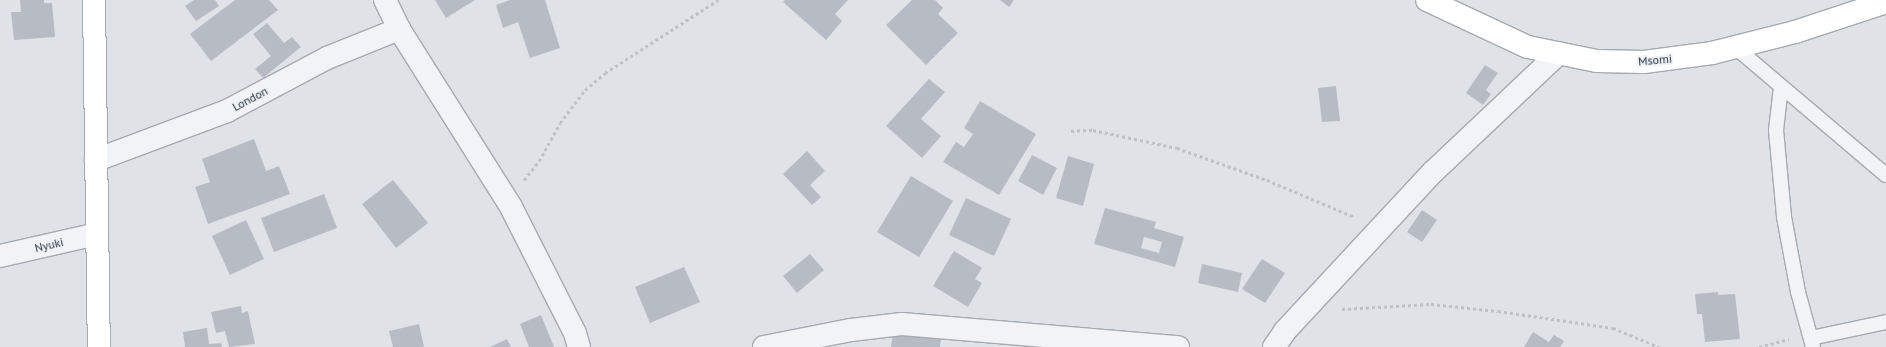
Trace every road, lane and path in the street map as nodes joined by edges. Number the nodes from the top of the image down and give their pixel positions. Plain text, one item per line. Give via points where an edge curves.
1 (94, 0) edge
2 (385, 0) edge
3 (718, 0) edge
4 (1427, 0) edge
5 (1886, 2) edge
6 (399, 28) junction
7 (1735, 47) junction
8 (1559, 53) junction
9 (1781, 86) junction
10 (1071, 131) dead end
11 (96, 160) junction
12 (1886, 175) edge
13 (507, 200) junction
14 (1381, 228) junction
15 (97, 234) junction
16 (0, 256) edge
17 (1304, 311) junction
18 (1886, 322) edge
19 (1811, 339) edge
20 (99, 347) edge
21 (579, 347) edge
22 (764, 347) edge
23 (1178, 347) edge
24 (1274, 347) edge
25 (1660, 347) edge
26 (1758, 347) edge

1 - 11 street
2 - 6 street
3 - 13 path via 605,72 585,90 560,123 539,161
4 - 8 street, Msomi via 1528,47
5 - 7 street, Msomi via 1795,32
6 - 11 street, London via 327,58 227,111
6 - 13 street
7 - 8 street, Msomi via 1712,53 1644,62 1597,61
7 - 9 lane
8 - 14 street via 1433,172
9 - 12 lane
9 - 19 lane via 1776,130 1778,165 1797,284
10 - 14 path via 1093,130 1177,148 1267,180
11 - 15 street
13 - 21 street via 575,333
14 - 17 street
15 - 16 street, Nyuki
15 - 20 street
17 - 24 street
17 - 25 path via 1431,304 1613,328
18 - 19 lane
19 - 26 path
22 - 23 street via 851,330 902,324

